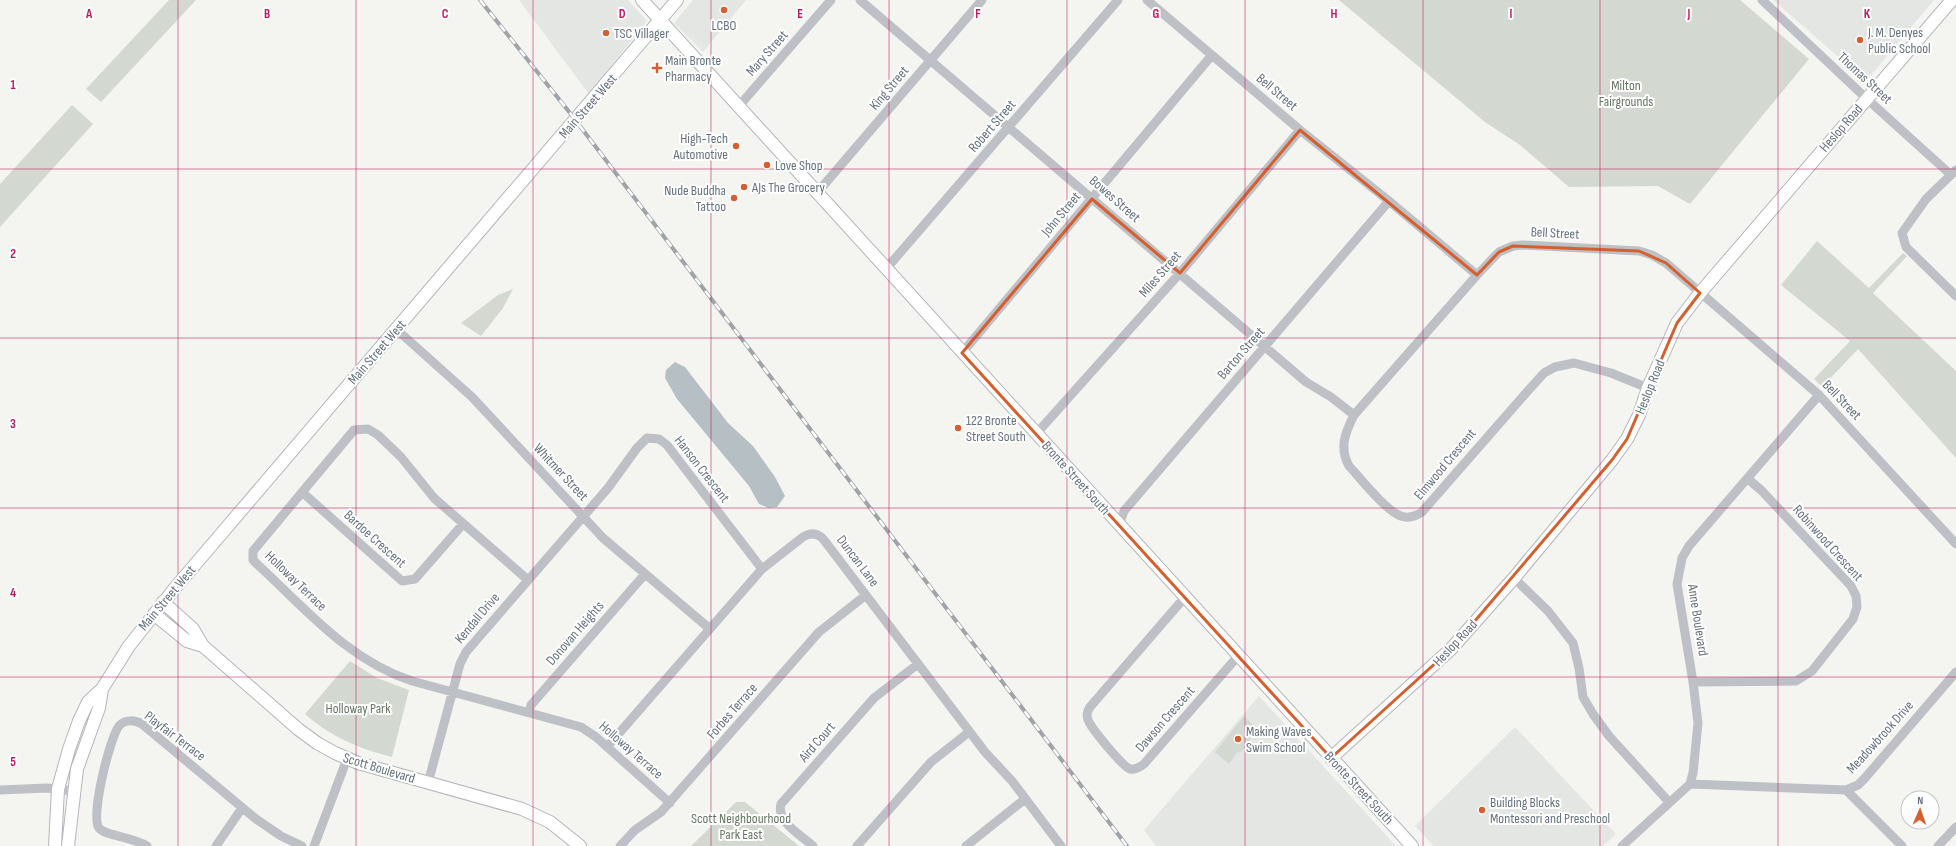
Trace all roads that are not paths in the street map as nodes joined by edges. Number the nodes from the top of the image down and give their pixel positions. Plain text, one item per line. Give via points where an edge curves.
1 (642, 0) edge
2 (677, 0) edge
3 (831, 0) edge
4 (860, 0) edge
5 (982, 0) edge
6 (1118, 0) edge
7 (1147, 0) edge
8 (1762, 0) edge
9 (1952, 0) edge
10 (660, 20) junction
11 (1212, 55) junction
12 (930, 60) junction
13 (1867, 99) junction
14 (739, 106) junction
15 (1009, 127) junction
16 (1300, 130) junction
17 (1953, 172) edge
18 (817, 193) junction
19 (1092, 199) junction
20 (1390, 201) junction
21 (886, 269) junction
22 (1180, 273) junction
23 (1477, 275) junction
24 (1700, 293) junction
25 (1956, 296) edge
26 (396, 329) junction
27 (1265, 347) junction
28 (962, 353) junction
29 (1648, 388) junction
30 (1819, 395) junction
31 (1354, 415) junction
32 (1036, 434) junction
33 (1748, 479) junction
34 (302, 492) junction
35 (583, 516) junction
36 (463, 524) junction
37 (1119, 525) junction
38 (1956, 544) edge
39 (762, 569) junction
40 (645, 574) junction
41 (1514, 578) junction
42 (528, 580) junction
43 (866, 595) junction
44 (1185, 597) junction
45 (163, 602) junction
46 (154, 614) junction
47 (710, 629) junction
48 (203, 646) junction
49 (1238, 656) junction
50 (918, 664) junction
51 (1956, 672) edge
52 (1693, 682) junction
53 (102, 689) junction
54 (452, 692) junction
55 (529, 713) junction
56 (969, 732) junction
57 (607, 747) junction
58 (1331, 758) junction
59 (347, 759) junction
60 (428, 782) junction
61 (1690, 784) junction
62 (58, 789) junction
63 (0, 790) edge
64 (1846, 790) junction
65 (74, 791) junction
66 (1026, 799) junction
67 (670, 802) junction
68 (1669, 802) junction
69 (242, 808) junction
70 (1956, 827) edge
71 (55, 846) edge
72 (68, 846) edge
73 (147, 846) edge
74 (216, 846) edge
75 (302, 846) edge
76 (314, 846) edge
77 (580, 846) edge
78 (620, 846) edge
79 (813, 846) edge
80 (857, 846) edge
81 (966, 846) edge
82 (1061, 846) edge
83 (1412, 846) edge
84 (1622, 846) edge
85 (1902, 846) edge
86 (1938, 846) edge

1 - 10 main road, Bronte Street South
2 - 10 main road, Main Street West
3 - 14 street, Mary Street
4 - 12 street, Bowes Street
5 - 12 street, King Street
6 - 15 street, Robert Street
7 - 11 street, Bell Street
8 - 13 street, Thomas Street
9 - 13 main road, Heslop Road
10 - 14 main road, Bronte Street South
10 - 26 main road, Main Street West
11 - 16 street, Bell Street
11 - 19 street, John Street
12 - 15 street, Bowes Street
12 - 18 street, King Street
13 - 17 street, Thomas Street
13 - 24 main road, Heslop Road
14 - 18 main road, Bronte Street South
15 - 19 street, Bowes Street
15 - 21 street, Robert Street
16 - 20 street, Bell Street
16 - 22 street, Miles Street
17 - 25 street via 1909,221 1902,233 1906,247
18 - 21 main road, Bronte Street South
19 - 22 street, Bowes Street
19 - 28 street, John Street
20 - 23 street, Bell Street
20 - 27 street, Barton Street
21 - 28 main road, Bronte Street South
22 - 27 street, Bowes Street
22 - 32 street, Miles Street
23 - 24 street, Bell Street via 1499,252 1513,246 1639,251 1666,263
23 - 31 street, Elmwood Crescent
24 - 29 main road, Heslop Road via 1677,323
24 - 30 street, Bell Street
26 - 35 street, Whitmer Street via 472,397
26 - 45 main road, Main Street West
27 - 31 street, Bowes Street via 1306,382
27 - 37 street, Barton Street via 1124,511
28 - 32 main road, Bronte Street South
29 - 31 street, Elmwood Crescent via 1583,365 1574,363 1555,367 1544,374 1526,393 1422,512 1413,517 1392,512 1345,458 1343,447 1347,428
29 - 41 main road, Heslop Road via 1627,439 1581,499
30 - 33 street, Anne Boulevard
30 - 38 street, Bell Street
32 - 37 main road, Bronte Street South
33 - 52 street, Anne Boulevard via 1689,546 1679,567 1677,584
33 - 52 street, Robinwood Crescent via 1851,586 1856,596 1857,607 1844,632 1812,671 1796,681
34 - 36 street, Bardoe Crescent via 402,581 415,579
34 - 36 street, Holloway Terrace via 354,430 368,429 398,454 430,494
34 - 54 street, Holloway Terrace via 252,551 253,560 357,655 389,673
35 - 39 street, Hanson Crescent via 608,488 642,442 646,438 659,439 667,445
35 - 40 street, Whitmer Street via 603,538
35 - 42 street, Kendall Drive
36 - 42 street, Holloway Terrace
37 - 44 main road, Bronte Street South
39 - 43 street, Duncan Lane via 806,535 816,534 824,540
39 - 47 street, Duncan Lane
40 - 47 street, Whitmer Street
40 - 55 street, Donovan Heights via 531,705
41 - 58 main road, Heslop Road via 1451,649
41 - 68 street via 1548,611 1573,644 1583,697 1608,736
42 - 54 street, Kendall Drive via 466,652
43 - 50 street, Duncan Lane
43 - 67 street, Forbes Terrace via 819,632
44 - 49 main road, Bronte Street South
44 - 49 street, Dawson Crescent via 1087,712 1088,721 1121,763 1131,769 1144,764
45 - 46 main road, Main Street West
45 - 48 main road, Scott Boulevard via 193,629
46 - 48 main road, Scott Boulevard via 187,641
46 - 53 main road, Main Street West via 129,646
47 - 57 street, Duncan Lane
48 - 59 main road, Scott Boulevard via 309,738
49 - 58 main road, Bronte Street South
50 - 56 street, Duncan Lane
50 - 79 street, Aird Court via 874,698 782,804 780,811 783,819
51 - 64 street, Meadowbrook Drive via 1865,778 1858,785
52 - 61 street, Anne Boulevard via 1698,723
53 - 62 main road, Main Street West via 88,702 67,755
53 - 65 main road, Main Street West via 99,708 77,769
54 - 55 street, Holloway Terrace
54 - 60 street, Kendall Drive
55 - 57 street, Holloway Terrace via 581,728
56 - 66 street, Duncan Lane
56 - 80 street via 931,762
57 - 67 street, Holloway Terrace
58 - 83 main road, Bronte Street South
59 - 60 main road, Scott Boulevard
59 - 76 street
60 - 77 main road, Scott Boulevard via 532,813 556,827
61 - 64 street, Meadowbrook Drive
61 - 68 street
62 - 63 street
62 - 65 street
62 - 71 main road, Main Street West
64 - 85 street
65 - 72 main road, Main Street West
66 - 81 street
66 - 82 street, Duncan Lane
67 - 78 street, Forbes Terrace via 661,812 635,830
68 - 84 street
69 - 73 street, Playfair Terrace via 142,724 128,721 119,726 109,751 95,820 103,832 132,838
69 - 74 street
69 - 75 street, Playfair Terrace via 281,836
70 - 86 street

